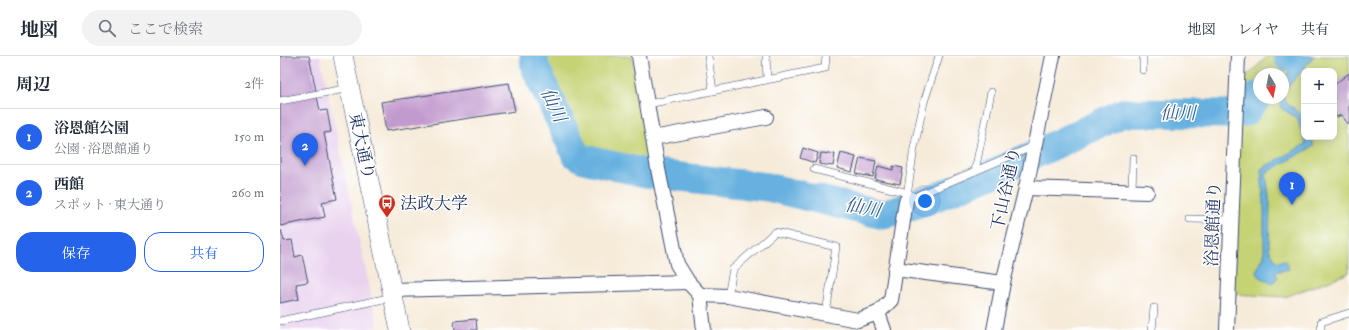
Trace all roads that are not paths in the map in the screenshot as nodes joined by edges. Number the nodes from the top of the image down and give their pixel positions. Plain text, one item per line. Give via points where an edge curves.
1 (343, 56) edge
2 (639, 56) edge
3 (708, 56) edge
4 (766, 56) edge
5 (826, 56) edge
6 (939, 56) edge
7 (1053, 56) edge
8 (1144, 56) edge
9 (1238, 56) edge
10 (1144, 70) dead end
11 (767, 79) junction
12 (350, 88) junction
13 (713, 91) junction
14 (991, 92) dead end
15 (280, 101) edge
16 (648, 104) junction
17 (766, 117) dead end
18 (653, 138) junction
19 (1034, 146) junction
20 (1133, 158) dead end
21 (814, 170) dead end
22 (975, 171) junction
23 (1026, 188) junction
24 (1132, 191) junction
25 (1147, 192) dead end
26 (907, 197) junction
27 (1190, 219) dead end
28 (1231, 220) junction
29 (895, 269) junction
30 (688, 282) junction
31 (1003, 284) junction
32 (393, 294) junction
33 (700, 295) junction
34 (728, 296) junction
35 (1154, 308) dead end
36 (878, 313) junction
37 (1349, 313) edge
38 (826, 314) junction
39 (280, 321) edge
40 (400, 330) edge
41 (704, 330) edge
42 (884, 330) edge
43 (994, 330) edge
44 (1152, 330) edge
45 (1227, 330) edge
46 (1321, 330) edge

1 - 12 street, 東大通り
2 - 16 street
3 - 13 lane
4 - 11 lane
5 - 11 lane via 826,68
6 - 26 lane via 924,102
7 - 19 street, 下山谷通り
8 - 10 lane
9 - 28 street, 浴恩館通り
11 - 13 lane
12 - 15 lane
12 - 32 street, 東大通り
13 - 16 lane
14 - 22 lane
16 - 18 street
17 - 18 street
18 - 30 street via 677,264
19 - 22 lane
19 - 23 street, 下山谷通り
20 - 24 lane
21 - 26 lane
22 - 26 lane via 914,197
23 - 24 street
23 - 31 street, 下山谷通り
24 - 25 street
26 - 29 street
27 - 28 lane
28 - 45 street, 浴恩館通り
29 - 31 street
29 - 36 street via 891,300
30 - 32 street
30 - 33 street
31 - 43 street, 下山谷通り
32 - 39 lane
32 - 40 street, 東大通り
33 - 34 street
33 - 41 street
34 - 38 street
34 - 38 lane via 733,270 775,232 836,247
35 - 44 lane
36 - 38 street via 858,320
36 - 42 street
37 - 46 lane via 1321,322

